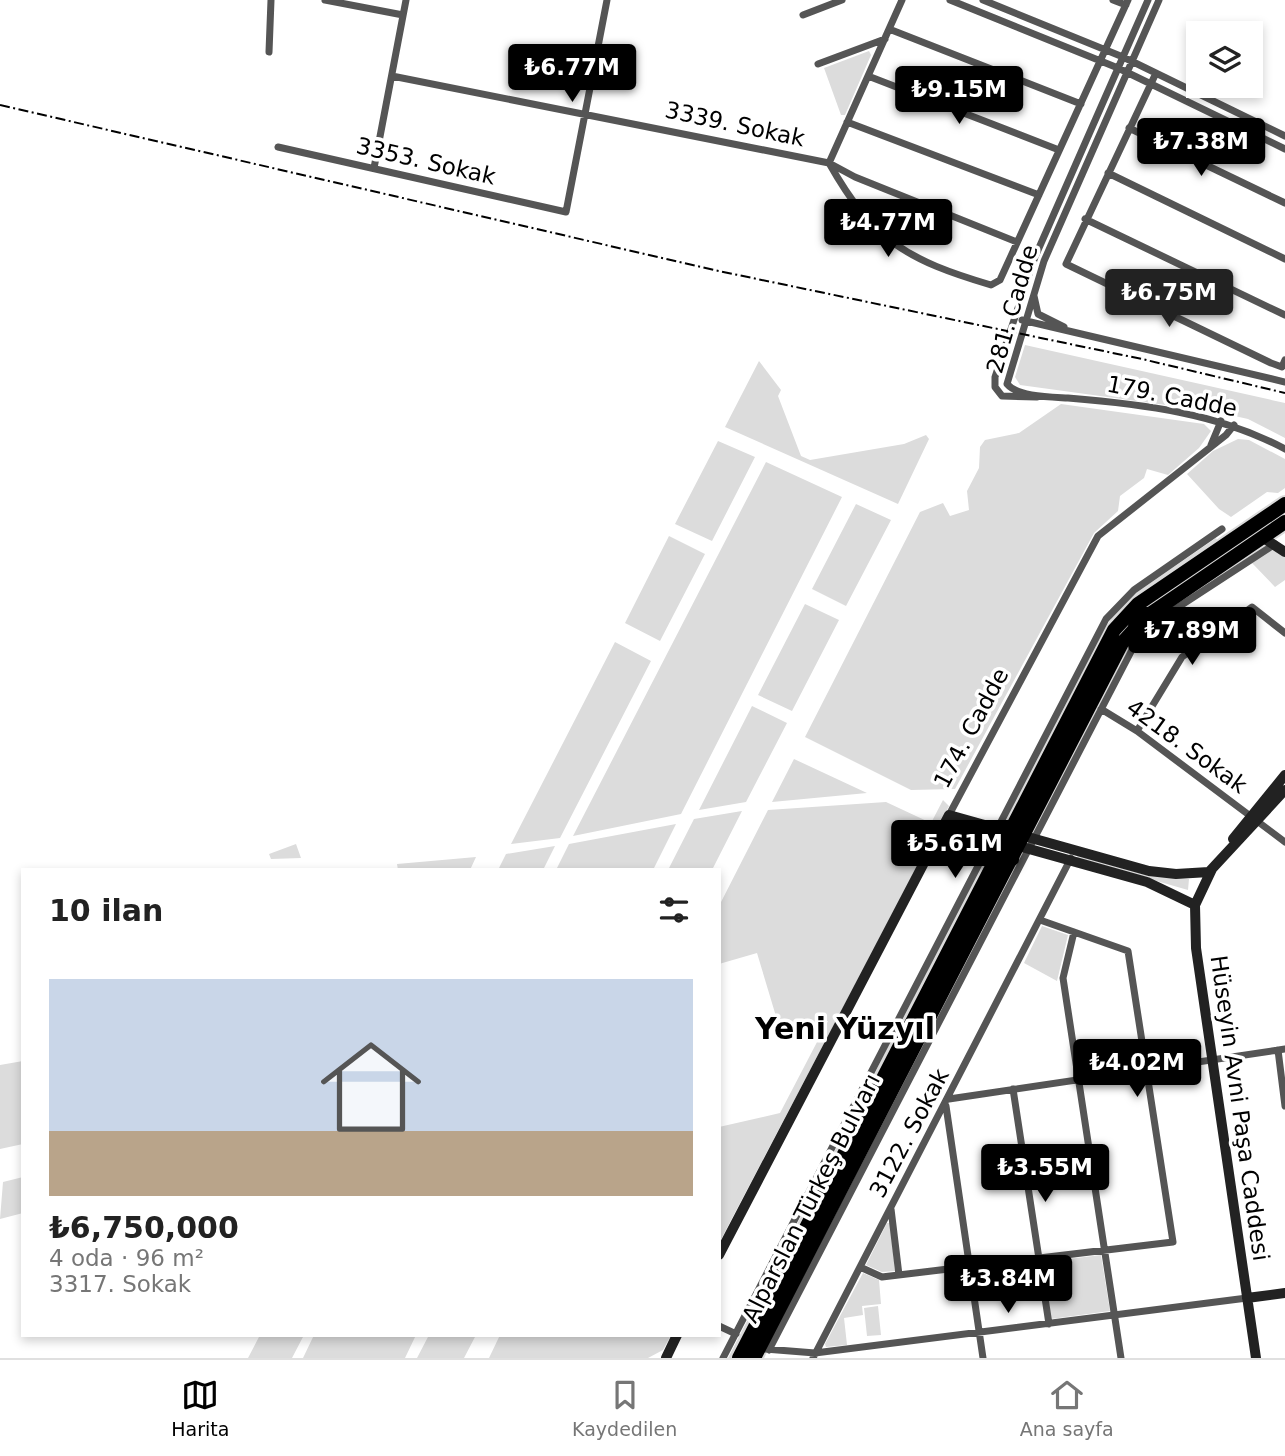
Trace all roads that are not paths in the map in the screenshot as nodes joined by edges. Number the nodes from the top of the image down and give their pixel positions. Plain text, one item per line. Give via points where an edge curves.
1 (271, 0) edge
2 (325, 0) edge
3 (406, 0) edge
4 (607, 0) edge
5 (842, 0) edge
6 (902, 0) edge
7 (950, 0) edge
8 (983, 0) edge
9 (1112, 0) edge
10 (1148, 0) edge
11 (1158, 0) edge
12 (1127, 3) edge
13 (403, 15) junction
14 (803, 15) dead end
15 (889, 29) junction
16 (885, 39) junction
17 (1105, 50) junction
18 (269, 52) dead end
19 (1123, 57) junction
20 (1100, 61) junction
21 (1131, 62) junction
22 (818, 64) dead end
23 (1118, 68) junction
24 (1126, 73) junction
25 (1156, 73) junction
26 (391, 76) junction
27 (868, 76) junction
28 (1151, 84) junction
29 (1081, 104) junction
30 (585, 113) junction
31 (848, 122) junction
32 (1129, 128) junction
33 (1285, 136) edge
34 (278, 146) dead end
35 (1285, 149) edge
36 (1059, 150) junction
37 (829, 163) junction
38 (374, 169) junction
39 (1108, 173) junction
40 (1039, 195) junction
41 (1285, 203) edge
42 (1085, 219) junction
43 (1017, 242) junction
44 (1285, 260) edge
45 (1033, 291) junction
46 (1285, 315) edge
47 (1014, 318) junction
48 (1025, 321) junction
49 (1075, 331) junction
50 (1283, 364) edge
51 (1285, 382) edge
52 (1048, 396) junction
53 (1221, 421) junction
54 (1234, 425) junction
55 (1210, 445) junction
56 (1285, 449) edge
57 (1285, 504) edge
58 (1285, 522) edge
59 (1222, 529) dead end
60 (1268, 540) junction
61 (1285, 552) edge
62 (1285, 633) edge
63 (1101, 709) junction
64 (1137, 731) junction
65 (1285, 775) edge
66 (1285, 790) edge
67 (1254, 818) junction
68 (946, 820) junction
69 (1013, 839) junction
70 (1285, 842) edge
71 (1073, 855) junction
72 (1209, 872) junction
73 (1195, 905) junction
74 (1040, 920) junction
75 (1074, 932) junction
76 (1281, 1049) edge
77 (1212, 1060) junction
78 (1147, 1069) junction
79 (1078, 1080) junction
80 (1013, 1089) junction
81 (947, 1102) junction
82 (1285, 1106) edge
83 (891, 1208) junction
84 (721, 1251) edge
85 (1105, 1251) junction
86 (1039, 1259) junction
87 (860, 1267) junction
88 (970, 1267) junction
89 (899, 1275) junction
90 (1285, 1293) edge
91 (1247, 1298) junction
92 (1115, 1315) junction
93 (1049, 1324) junction
94 (721, 1327) edge
95 (979, 1333) junction
96 (736, 1334) junction
97 (676, 1337) edge
98 (853, 1349) junction
99 (761, 1352) edge
100 (814, 1356) edge
101 (665, 1358) edge
102 (723, 1358) edge
103 (739, 1358) edge
104 (854, 1358) edge
105 (983, 1358) edge
106 (1121, 1358) edge
107 (1255, 1358) edge

1 - 18 street
2 - 13 street
3 - 13 street
4 - 30 street
5 - 14 street
6 - 15 street
7 - 20 street
8 - 17 street
9 - 12 street
10 - 19 street, 281. Cadde
11 - 21 street, 281. Cadde
12 - 17 street
13 - 26 street
15 - 16 street
15 - 29 street
16 - 22 street
16 - 27 street
17 - 19 street
17 - 20 street
19 - 21 street
19 - 23 street, 281. Cadde
20 - 23 street
20 - 29 street
21 - 24 street, 281. Cadde
21 - 25 street
23 - 24 street
23 - 47 street, 281. Cadde via 1035,257
24 - 28 street
24 - 45 street, 281. Cadde
25 - 28 street
25 - 33 street
26 - 30 street, 3339. Sokak
26 - 38 street
27 - 31 street
27 - 36 street
28 - 32 street
28 - 35 street
29 - 36 street
30 - 37 street, 3339. Sokak
30 - 38 street, 3353. Sokak via 566,212
31 - 37 street
31 - 40 street
32 - 39 street
32 - 41 street
34 - 38 street, 3353. Sokak
36 - 40 street
37 - 43 street, 3339. Sokak
37 - 43 street via 852,204 897,248 995,285
39 - 42 street
39 - 44 street
40 - 43 street
42 - 46 street
42 - 50 street via 1066,264
45 - 48 street, 281. Cadde
45 - 49 street via 1038,314
47 - 48 street
47 - 52 street, 281. Cadde via 995,377 996,390 1009,399
48 - 49 street
48 - 52 street, 281. Cadde via 1007,384 1013,390
49 - 51 street
52 - 53 street, 179. Cadde
53 - 54 street, 179. Cadde
53 - 55 street
54 - 55 street, 174. Cadde
54 - 56 street, 179. Cadde
55 - 68 street, 174. Cadde via 1093,544
57 - 69 highway, Alparslan Türkeş Bulvarı via 1138,604 1121,621 1103,648
58 - 60 highway, Alparslan Türkeş Bulvarı
59 - 69 street via 1134,590 1110,613
60 - 61 main road
60 - 63 street via 1151,626 1128,655
60 - 69 highway, Alparslan Türkeş Bulvarı via 1147,615 1133,629
62 - 64 street via 1252,607 1182,657
63 - 64 street, 4218. Sokak
63 - 69 street
64 - 67 street, 4218. Sokak
65 - 67 main road
66 - 67 main road
67 - 70 street, 4218. Sokak
67 - 72 main road
68 - 69 main road
68 - 84 main road, 174. Cadde
69 - 71 main road
69 - 96 street
69 - 99 highway, Alparslan Türkeş Bulvarı
69 - 103 highway, Alparslan Türkeş Bulvarı
71 - 72 main road via 1160,873
71 - 73 main road
71 - 74 street, 3122. Sokak
72 - 73 main road
73 - 77 main road, Hüseyin Avni Paşa Caddesi via 1196,948
74 - 75 street
74 - 81 street, 3122. Sokak
75 - 78 street via 1128,951
75 - 79 street via 1063,978
76 - 77 street
76 - 82 street
77 - 78 street
77 - 91 main road, Hüseyin Avni Paşa Caddesi
78 - 79 street
78 - 85 street via 1173,1242
79 - 80 street
79 - 85 street
80 - 81 street
80 - 86 street
81 - 83 street, 3122. Sokak
81 - 88 street
83 - 87 street, 3122. Sokak
83 - 89 street
85 - 86 street
85 - 92 street
86 - 88 street
86 - 93 street
87 - 89 street via 882,1277
87 - 100 street, 3122. Sokak
88 - 89 street
88 - 95 street
90 - 91 main road
91 - 92 street
91 - 107 main road, Hüseyin Avni Paşa Caddesi
92 - 93 street
92 - 106 street
93 - 95 street
94 - 96 street
95 - 98 street
95 - 105 street
96 - 102 street
97 - 101 main road
98 - 100 street
98 - 104 street
99 - 100 street

